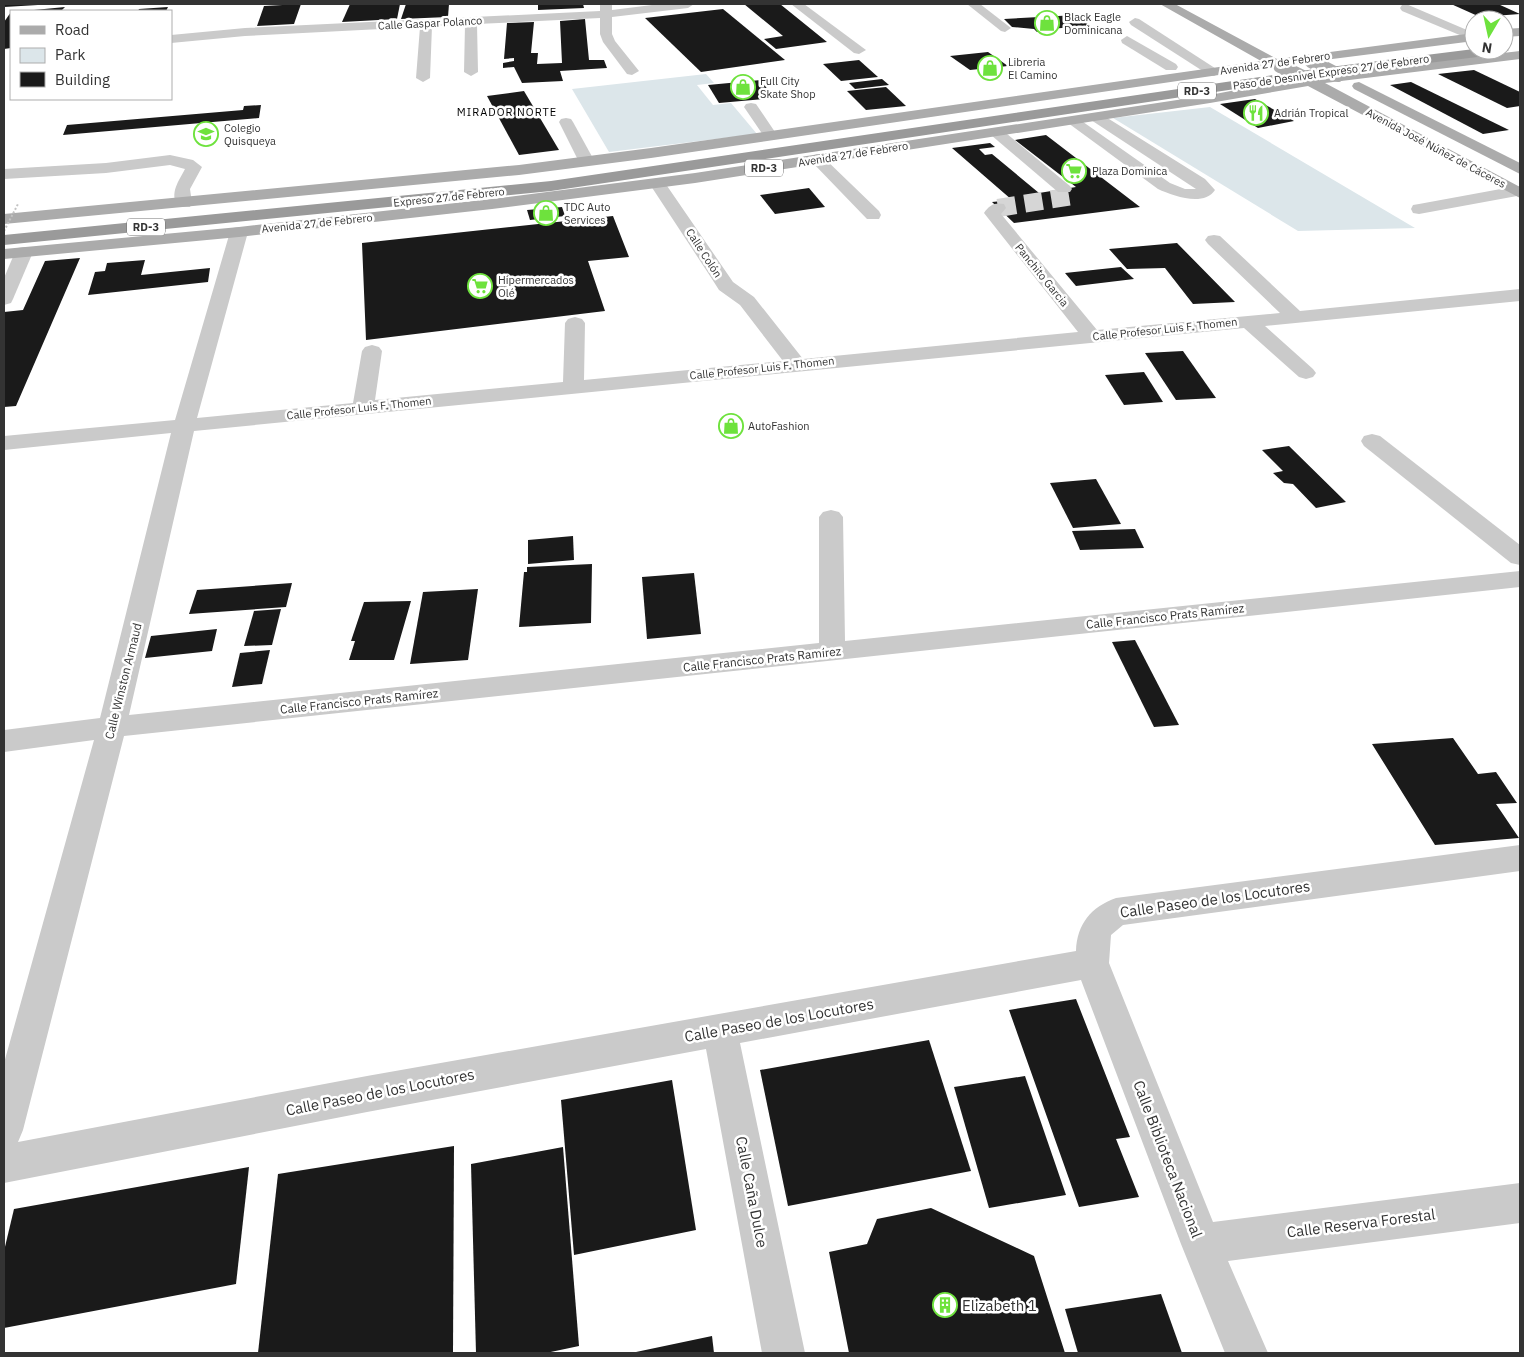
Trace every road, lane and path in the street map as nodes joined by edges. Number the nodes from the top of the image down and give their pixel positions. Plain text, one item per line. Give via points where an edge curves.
1 (688, 4) edge
2 (797, 4) edge
3 (973, 4) edge
4 (1166, 4) edge
5 (1406, 8) dead end
6 (606, 9) edge
7 (471, 21) junction
8 (1134, 22) dead end
9 (426, 23) junction
10 (1005, 28) dead end
11 (1464, 33) edge
12 (1464, 38) edge
13 (172, 39) edge
14 (1127, 40) dead end
15 (1282, 46) dead end
16 (1464, 47) edge
17 (860, 50) dead end
18 (1464, 55) edge
19 (1520, 56) edge
20 (1309, 60) junction
21 (1277, 65) junction
22 (632, 70) dead end
23 (471, 72) dead end
24 (1214, 72) junction
25 (1188, 76) junction
26 (1340, 76) junction
27 (423, 78) dead end
28 (1309, 80) junction
29 (751, 108) dead end
30 (1096, 117) junction
31 (1071, 120) junction
32 (566, 122) dead end
33 (885, 132) junction
34 (996, 132) junction
35 (770, 135) junction
36 (651, 153) junction
37 (817, 159) junction
38 (587, 162) junction
39 (1520, 169) edge
40 (4, 174) edge
41 (471, 176) junction
42 (695, 178) junction
43 (657, 183) junction
44 (1064, 189) dead end
45 (1519, 192) edge
46 (184, 203) junction
47 (18, 204) dead end
48 (492, 204) junction
49 (283, 209) junction
50 (1419, 209) dead end
51 (995, 211) dead end
52 (874, 215) dead end
53 (4, 219) edge
54 (4, 232) edge
55 (239, 232) junction
56 (4, 240) edge
57 (1214, 240) dead end
58 (24, 252) junction
59 (4, 254) edge
60 (1520, 295) edge
61 (4, 299) edge
62 (1295, 316) junction
63 (1248, 321) junction
64 (575, 323) dead end
65 (1091, 336) junction
66 (372, 351) dead end
67 (796, 364) junction
68 (1306, 373) dead end
69 (573, 387) junction
70 (362, 407) junction
71 (184, 426) junction
72 (1372, 441) dead end
73 (4, 443) edge
74 (831, 517) dead end
75 (1520, 557) edge
76 (1520, 579) edge
77 (832, 651) junction
78 (112, 727) junction
79 (4, 741) edge
80 (1520, 858) edge
81 (1092, 963) junction
82 (720, 1030) junction
83 (4, 1130) edge
84 (4, 1164) edge
85 (1520, 1203) edge
86 (1201, 1244) junction
87 (784, 1353) edge
88 (1246, 1353) edge

1 - 6 street, Calle Gaspar Polanco
2 - 17 street
3 - 10 street
4 - 21 main road, Avenida José Núñez de Cáceres
5 - 11 street
6 - 7 street, Calle Gaspar Polanco
6 - 22 street via 609,42
7 - 9 street, Calle Gaspar Polanco
7 - 23 street
8 - 24 street
9 - 13 street, Calle Gaspar Polanco
9 - 27 street
12 - 20 main road, Avenida 27 de Febrero / RD-3
14 - 25 street
15 - 20 main road, Avenida José Núñez de Cáceres
16 - 33 highway, Paso de Desnivel Expreso 27 de Febrero / RD-3 via 1282,71
18 - 33 highway, Paso de Desnivel Expreso 27 de Febrero / RD-3
19 - 26 main road, Avenida 27 de Febrero / RD-3
20 - 21 main road, Avenida 27 de Febrero / RD-3
20 - 26 main road, Avenida José Núñez de Cáceres, bridge
21 - 24 main road, Avenida 27 de Febrero / RD-3
21 - 28 main road, Avenida José Núñez de Cáceres, bridge
24 - 25 main road, Avenida 27 de Febrero / RD-3
25 - 35 main road, Avenida 27 de Febrero / RD-3
26 - 28 main road, Avenida 27 de Febrero / RD-3
26 - 39 main road, Avenida José Núñez de Cáceres
28 - 30 main road, Avenida 27 de Febrero / RD-3
28 - 45 main road, Avenida José Núñez de Cáceres
29 - 35 street
30 - 31 main road, Avenida 27 de Febrero / RD-3
30 - 31 street via 1207,190 1198,194 1180,194 1164,186
31 - 34 main road, Avenida 27 de Febrero / RD-3
32 - 38 street
33 - 36 highway
33 - 42 highway
33 - 49 highway, Expreso 27 de Febrero / RD-3 via 551,186
34 - 37 main road, Avenida 27 de Febrero / RD-3
34 - 44 street
35 - 36 main road, Avenida 27 de Febrero / RD-3
36 - 38 main road, Avenida 27 de Febrero / RD-3
37 - 42 main road, Avenida 27 de Febrero / RD-3
37 - 52 street
38 - 41 main road, Avenida 27 de Febrero / RD-3
40 - 46 street via 106,168 170,160 194,167 182,189
41 - 46 main road, Avenida 27 de Febrero / RD-3
41 - 49 highway
42 - 43 main road, Avenida 27 de Febrero / RD-3
43 - 48 main road, Avenida 27 de Febrero / RD-3
43 - 67 street, Calle Colón via 726,286 748,301
45 - 50 street
46 - 53 main road, Avenida 27 de Febrero / RD-3
47 - 54 path, bridge
48 - 49 highway
48 - 55 main road, Avenida 27 de Febrero / RD-3
49 - 54 highway, Expreso 27 de Febrero / RD-3
49 - 56 highway, Expreso 27 de Febrero / RD-3
51 - 65 street, Panchito Garcia
55 - 58 main road, Avenida 27 de Febrero / RD-3
55 - 71 street, Calle Winston Armaud
57 - 62 street
58 - 59 main road, Avenida 27 de Febrero / RD-3
58 - 61 street
60 - 62 street, Calle Profesor Luis F. Thomen
62 - 63 street, Calle Profesor Luis F. Thomen
63 - 65 street, Calle Profesor Luis F. Thomen
63 - 68 street
64 - 69 street
65 - 67 street, Calle Profesor Luis F. Thomen
66 - 70 street
67 - 69 street, Calle Profesor Luis F. Thomen
69 - 70 street, Calle Profesor Luis F. Thomen
70 - 71 street, Calle Profesor Luis F. Thomen
71 - 73 street, Calle Profesor Luis F. Thomen
71 - 78 street, Calle Winston Armaud
72 - 75 street
74 - 77 street
76 - 77 street, Calle Francisco Prats Ramírez
77 - 78 street, Calle Francisco Prats Ramírez
78 - 79 street, Calle Francisco Prats Ramírez
78 - 83 street, Calle Winston Armaud
80 - 81 street, Calle Paseo de los Locutores via 1116,912 1094,931
81 - 82 street, Calle Paseo de los Locutores
81 - 86 street, Calle Biblioteca Nacional
82 - 84 street, Calle Paseo de los Locutores
82 - 87 street, Calle Caña Dulce
85 - 86 street, Calle Reserva Forestal
86 - 88 street, Calle Biblioteca Nacional

